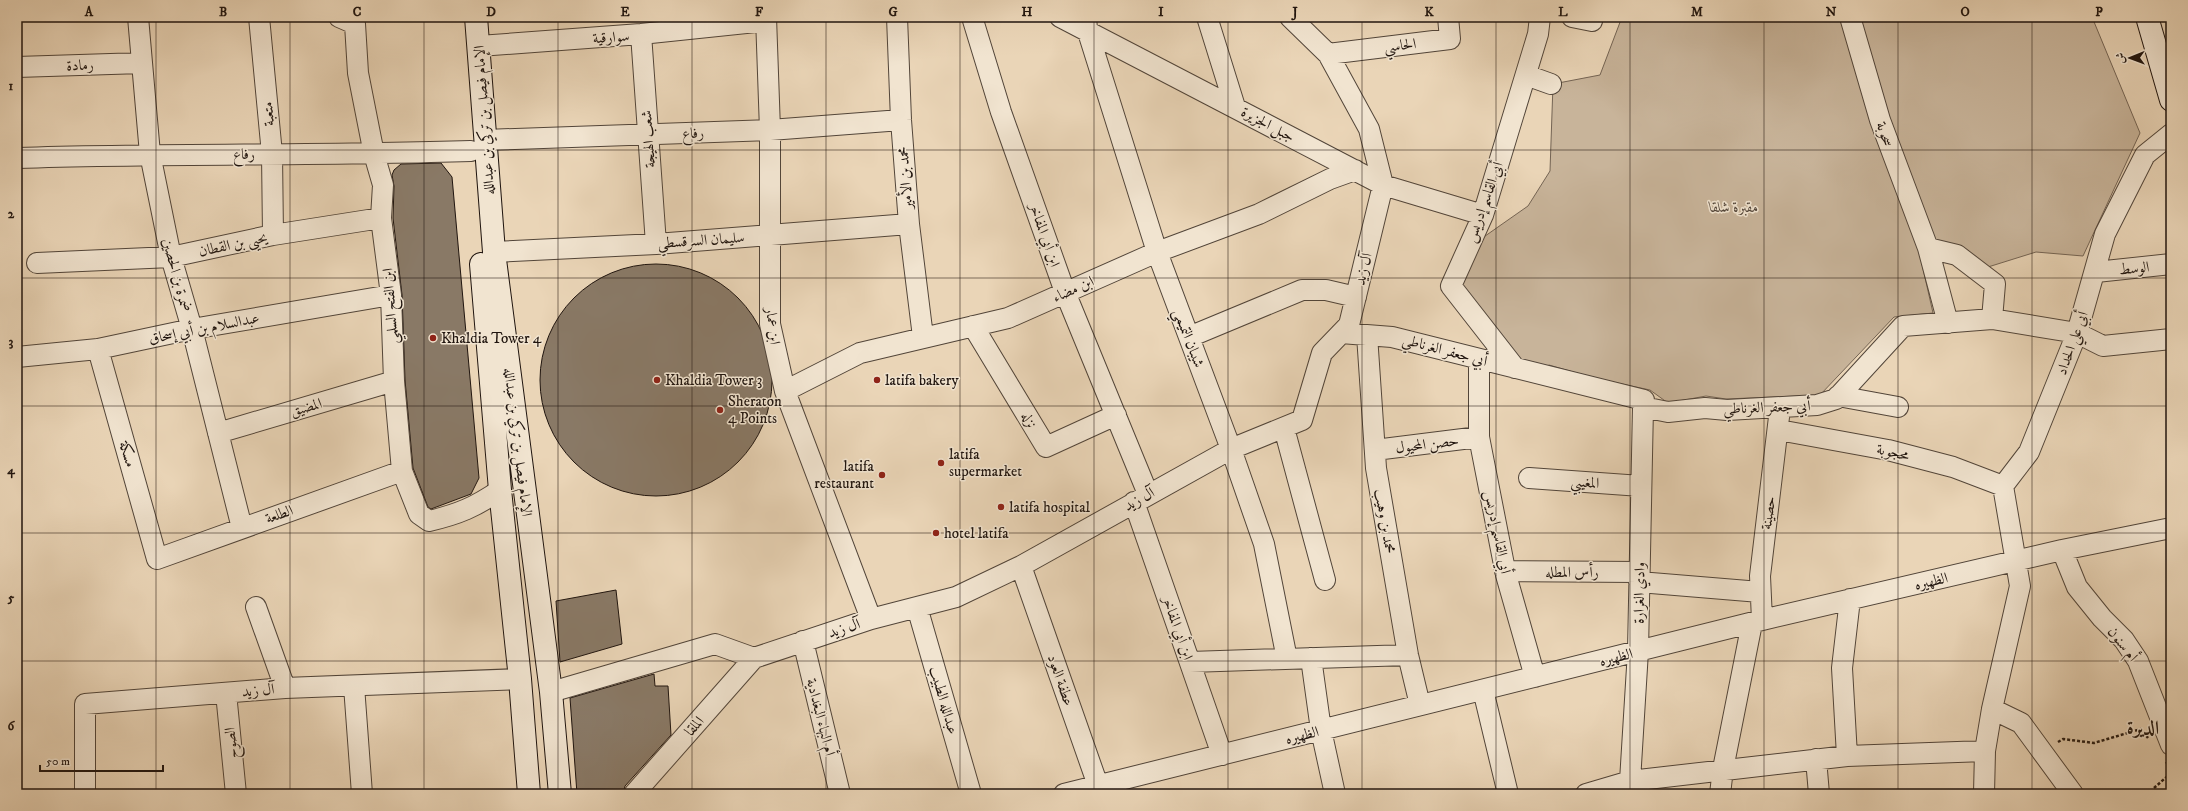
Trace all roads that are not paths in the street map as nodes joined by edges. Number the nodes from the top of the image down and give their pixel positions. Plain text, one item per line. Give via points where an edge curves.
1 (138, 17) edge
2 (259, 17) edge
3 (339, 17) edge
4 (464, 17) edge
5 (476, 17) edge
6 (898, 17) edge
7 (972, 17) edge
8 (1060, 17) edge
9 (1207, 17) edge
10 (1290, 17) edge
11 (1448, 17) edge
12 (1540, 17) edge
13 (1572, 17) edge
14 (1850, 17) edge
15 (2147, 17) edge
16 (766, 19) edge
17 (1592, 21) dead end
18 (1087, 23) edge
19 (640, 34) junction
20 (479, 46) junction
21 (1328, 54) junction
22 (142, 63) junction
23 (17, 67) edge
24 (1526, 75) junction
25 (1551, 84) dead end
26 (2171, 100) edge
27 (1235, 107) junction
28 (901, 120) junction
29 (770, 130) junction
30 (2171, 134) edge
31 (647, 135) junction
32 (478, 145) junction
33 (150, 154) junction
34 (272, 154) junction
35 (374, 154) junction
36 (17, 158) edge
37 (1355, 170) junction
38 (1383, 185) junction
39 (1482, 215) junction
40 (381, 218) junction
41 (909, 224) junction
42 (273, 235) junction
43 (770, 236) junction
44 (656, 244) junction
45 (1928, 248) junction
46 (494, 252) junction
47 (1157, 252) junction
48 (171, 257) junction
49 (37, 263) dead end
50 (2171, 264) edge
51 (2096, 272) junction
52 (1065, 292) junction
53 (391, 295) junction
54 (1356, 297) junction
55 (1992, 319) junction
56 (1948, 323) junction
57 (973, 326) junction
58 (192, 329) junction
59 (1341, 333) junction
60 (2077, 333) junction
61 (1367, 335) junction
62 (1189, 337) junction
63 (923, 338) junction
64 (2171, 339) edge
65 (98, 349) junction
66 (17, 357) edge
67 (1479, 359) junction
68 (1515, 368) junction
69 (394, 381) junction
70 (785, 391) junction
71 (1838, 396) junction
72 (1643, 407) junction
73 (1780, 407) junction
74 (1898, 407) dead end
75 (1116, 415) junction
76 (1284, 428) junction
77 (1779, 430) junction
78 (218, 433) junction
79 (1479, 438) junction
80 (1231, 449) junction
81 (1375, 450) junction
82 (402, 471) junction
83 (1529, 478) dead end
84 (1642, 486) junction
85 (2003, 486) junction
86 (500, 490) junction
87 (1141, 498) junction
88 (242, 528) junction
89 (2171, 528) edge
90 (2062, 550) junction
91 (157, 559) joint
92 (2016, 562) junction
93 (1021, 566) junction
94 (1505, 571) junction
95 (1639, 577) junction
96 (1325, 580) dead end
97 (1760, 592) junction
98 (1850, 599) junction
99 (256, 607) dead end
100 (917, 607) junction
101 (871, 619) junction
102 (1757, 621) junction
103 (803, 641) junction
104 (1638, 651) junction
105 (1408, 655) junction
106 (754, 658) junction
107 (1311, 658) junction
108 (1287, 659) junction
109 (1190, 662) junction
110 (1535, 677) junction
111 (520, 679) junction
112 (354, 686) junction
113 (285, 688) junction
114 (1483, 690) junction
115 (226, 692) junction
116 (551, 692) junction
117 (1420, 705) junction
118 (1992, 709) junction
119 (1321, 730) junction
120 (1985, 751) junction
121 (2167, 751) edge
122 (1222, 755) junction
123 (1847, 756) junction
124 (1816, 759) junction
125 (1723, 769) junction
126 (1630, 781) junction
127 (1099, 790) edge
128 (85, 794) edge
129 (236, 794) edge
130 (362, 794) edge
131 (529, 794) edge
132 (560, 794) edge
133 (634, 794) edge
134 (840, 794) edge
135 (971, 794) edge
136 (1064, 794) edge
137 (1335, 794) edge
138 (1508, 794) edge
139 (1586, 794) edge
140 (1720, 794) edge
141 (1819, 794) edge
142 (1984, 794) edge
143 (2074, 794) edge

1 - 22 street, ضمرة بن الحصين
2 - 34 street, متعبة
3 - 35 street, ابن الفتح السلمي via 355,24 358,73
4 - 32 main road, الإمام فيصل بن تركي بن عبدالله
5 - 20 main road, الإمام فيصل بن تركي بن عبدالله
6 - 28 street, محمد بن الأمير
7 - 52 street, ابن أبي المفاخر via 1001,112
8 - 18 street, جبل الجزيرة
9 - 27 street
10 - 21 street, آل زيد
11 - 21 street, الحاسي via 1450,39
12 - 24 street, أبي القاسم إدريس via 1538,34
13 - 17 street
14 - 45 street, سحوبة via 1880,120
15 - 26 main road
16 - 19 street, سوارقية
16 - 29 street, ابن عمار
18 - 27 street, جبل الجزيرة
18 - 47 street, شيبان التميمي
19 - 20 street, سوارقية
19 - 31 street, شعب الهيجة
20 - 32 main road, الإمام فيصل بن تركي بن عبدالله
21 - 38 street, آل زيد via 1370,129
22 - 23 street, رمادة
22 - 33 street, ضمرة بن الحصين
24 - 25 street
24 - 39 street, أبي القاسم إدريس
27 - 37 street, جبل الجزيرة
28 - 29 street, رفاع
28 - 41 street, محمد بن الأمير
29 - 31 street, رفاع
29 - 43 street, ابن عمار
30 - 51 street, أبي علي الحداد via 2145,155 2105,234
31 - 32 street, رفاع
31 - 44 street, شعب الهيجة
32 - 35 street, رفاع
32 - 46 main road, الإمام فيصل بن تركي بن عبدالله
32 - 86 main road, الإمام فيصل بن تركي بن عبدالله
33 - 34 street, رفاع
33 - 36 street, رفاع
33 - 48 street, ضمرة بن الحصين
34 - 35 street, رفاع
34 - 42 street, متعبة
35 - 40 street, ابن الفتح السلمي via 383,186
37 - 38 street, جبل الجزيرة
37 - 47 street, ابن مضاء via 1330,179 1259,214
38 - 39 street, جبل الجزيرة
38 - 54 street, آل زيد
39 - 68 street, أبي القاسم إدريس via 1451,286
40 - 42 street, يحيى بن القطان
40 - 53 street, ابن الفتح السلمي
41 - 43 street, سليمان السرقسطي
41 - 63 street, محمد بن الأمير
42 - 48 street, يحيى بن القطان
43 - 44 street, سليمان السرقسطي
43 - 70 street, ابن عمار via 770,324
44 - 46 street, سليمان السرقسطي
45 - 55 street via 1957,255 1995,284
45 - 56 street, سحوبة
46 - 116 main road, الإمام فيصل بن تركي بن عبدالله
47 - 52 street, ابن مضاء
47 - 62 street, شيبان التميمي
48 - 49 street, يحيى بن القطان
48 - 58 street, ضمرة بن الحصين
50 - 51 street, الوسط
51 - 60 street, أبي علي الحداد
52 - 57 street, ابن مضاء via 1008,318
52 - 75 street, ابن أبي المفاخر
53 - 58 street, عبدالسلام بن أبي إسحاق
53 - 69 street, ابن الفتح السلمي
54 - 59 street, آل زيد via 1349,325
54 - 62 street via 1326,290 1302,290
55 - 56 street, أبي جعفر الغرناطي
55 - 60 street, أبي جعفر الغرناطي
56 - 71 street, أبي جعفر الغرناطي via 1903,326
57 - 63 street, ابن مضاء
57 - 75 street, نزله via 1046,447
58 - 65 street, عبدالسلام بن أبي إسحاق
58 - 78 street, ضمرة بن الحصين
59 - 61 street, أبي جعفر الغرناطي
59 - 76 street, آل زيد via 1322,353 1302,420
60 - 64 street, أبي جعفر الغرناطي via 2103,346
60 - 85 street, أبي علي الحداد via 2029,452
61 - 67 street, أبي جعفر الغرناطي via 1392,336
61 - 81 street, محمد بن وهيب
62 - 80 street, شيبان التميمي
63 - 70 street, ابن مضاء via 860,353
65 - 66 street, عبدالسلام بن أبي إسحاق
65 - 91 street, مسكة
67 - 68 street, أبي جعفر الغرناطي
67 - 79 street, أبي القاسم إدريس
68 - 72 street, أبي جعفر الغرناطي via 1644,400
69 - 78 street, المضيق
69 - 82 street, ابن الفتح السلمي
70 - 101 street, ابن عمار
71 - 73 street, أبي جعفر الغرناطي via 1817,405
71 - 74 street
72 - 73 street, أبي جعفر الغرناطي via 1668,412 1705,408 1727,410
72 - 84 street, وادي الغرارة
73 - 77 street, حصينة
75 - 87 street, ابن أبي المفاخر
76 - 80 street, آل زيد
76 - 96 street
77 - 85 street, محجوبة via 1888,450 1953,467
77 - 97 street, حصينة
78 - 88 street, ضمرة بن الحصين
79 - 81 street, حصن المحيول
79 - 94 street, أبي القاسم إدريس
80 - 87 street, آل زيد
80 - 108 street, شيبان التميمي via 1264,544
81 - 105 street, محمد بن وهيب
82 - 86 street, ابن الفتح السلمي via 419,514 429,521 474,507
82 - 88 street, الطلعة
83 - 84 street, المغيبي
84 - 95 street, وادي الغرارة
85 - 92 street
86 - 111 main road, الإمام فيصل بن تركي بن عبدالله
87 - 93 street, آل زيد
87 - 109 street, ابن أبي المفاخر
88 - 91 street, الطلعة
89 - 90 street, الظهيره
90 - 92 street, الظهيره
90 - 121 street, أم سنون via 2077,587 2124,640 2138,661
92 - 98 street, الظهيره
92 - 118 street via 2020,586
93 - 100 street, آل زيد via 956,597
93 - 127 street, عطفة العود
94 - 95 street, رأس المطله
94 - 110 street, أبي القاسم إدريس
95 - 97 street, رأس المطله
95 - 104 street, وادي الغرارة
97 - 102 street, حصينة
98 - 102 street, الظهيره
98 - 123 street via 1842,668
99 - 113 street
100 - 101 street, آل زيد
100 - 135 street, عبدالله الطبيب
101 - 103 street, آل زيد
102 - 104 street, الظهيره
102 - 125 street, حصينة
103 - 106 street, آل زيد
103 - 134 street, أم البهاء البغدادية
104 - 110 street, الظهيره
104 - 126 street, وادي الغرارة
105 - 107 street
105 - 117 street, محمد بن وهيب
106 - 116 street via 715,644
106 - 133 street, الملقا
107 - 108 street
107 - 119 street
108 - 109 street
109 - 122 street, ابن أبي المفاخر
110 - 114 street, الظهيره
111 - 112 street, آل زيد
111 - 131 main road, الإمام فيصل بن تركي بن عبدالله
112 - 113 street, آل زيد
112 - 130 street
113 - 115 street, آل زيد
114 - 117 street, الظهيره
114 - 138 street
115 - 128 street, آل زيد via 85,704
115 - 129 street, الصوح
116 - 132 main road, الإمام فيصل بن تركي بن عبدالله
117 - 119 street, الظهيره
118 - 120 street
118 - 143 street via 2021,723
119 - 122 street, الظهيره
119 - 137 street
120 - 123 street
120 - 142 street
122 - 127 street, الظهيره
123 - 124 street
124 - 125 street
124 - 141 street
125 - 126 street
125 - 140 street, حصينة
126 - 139 street
127 - 136 street, الظهيره

